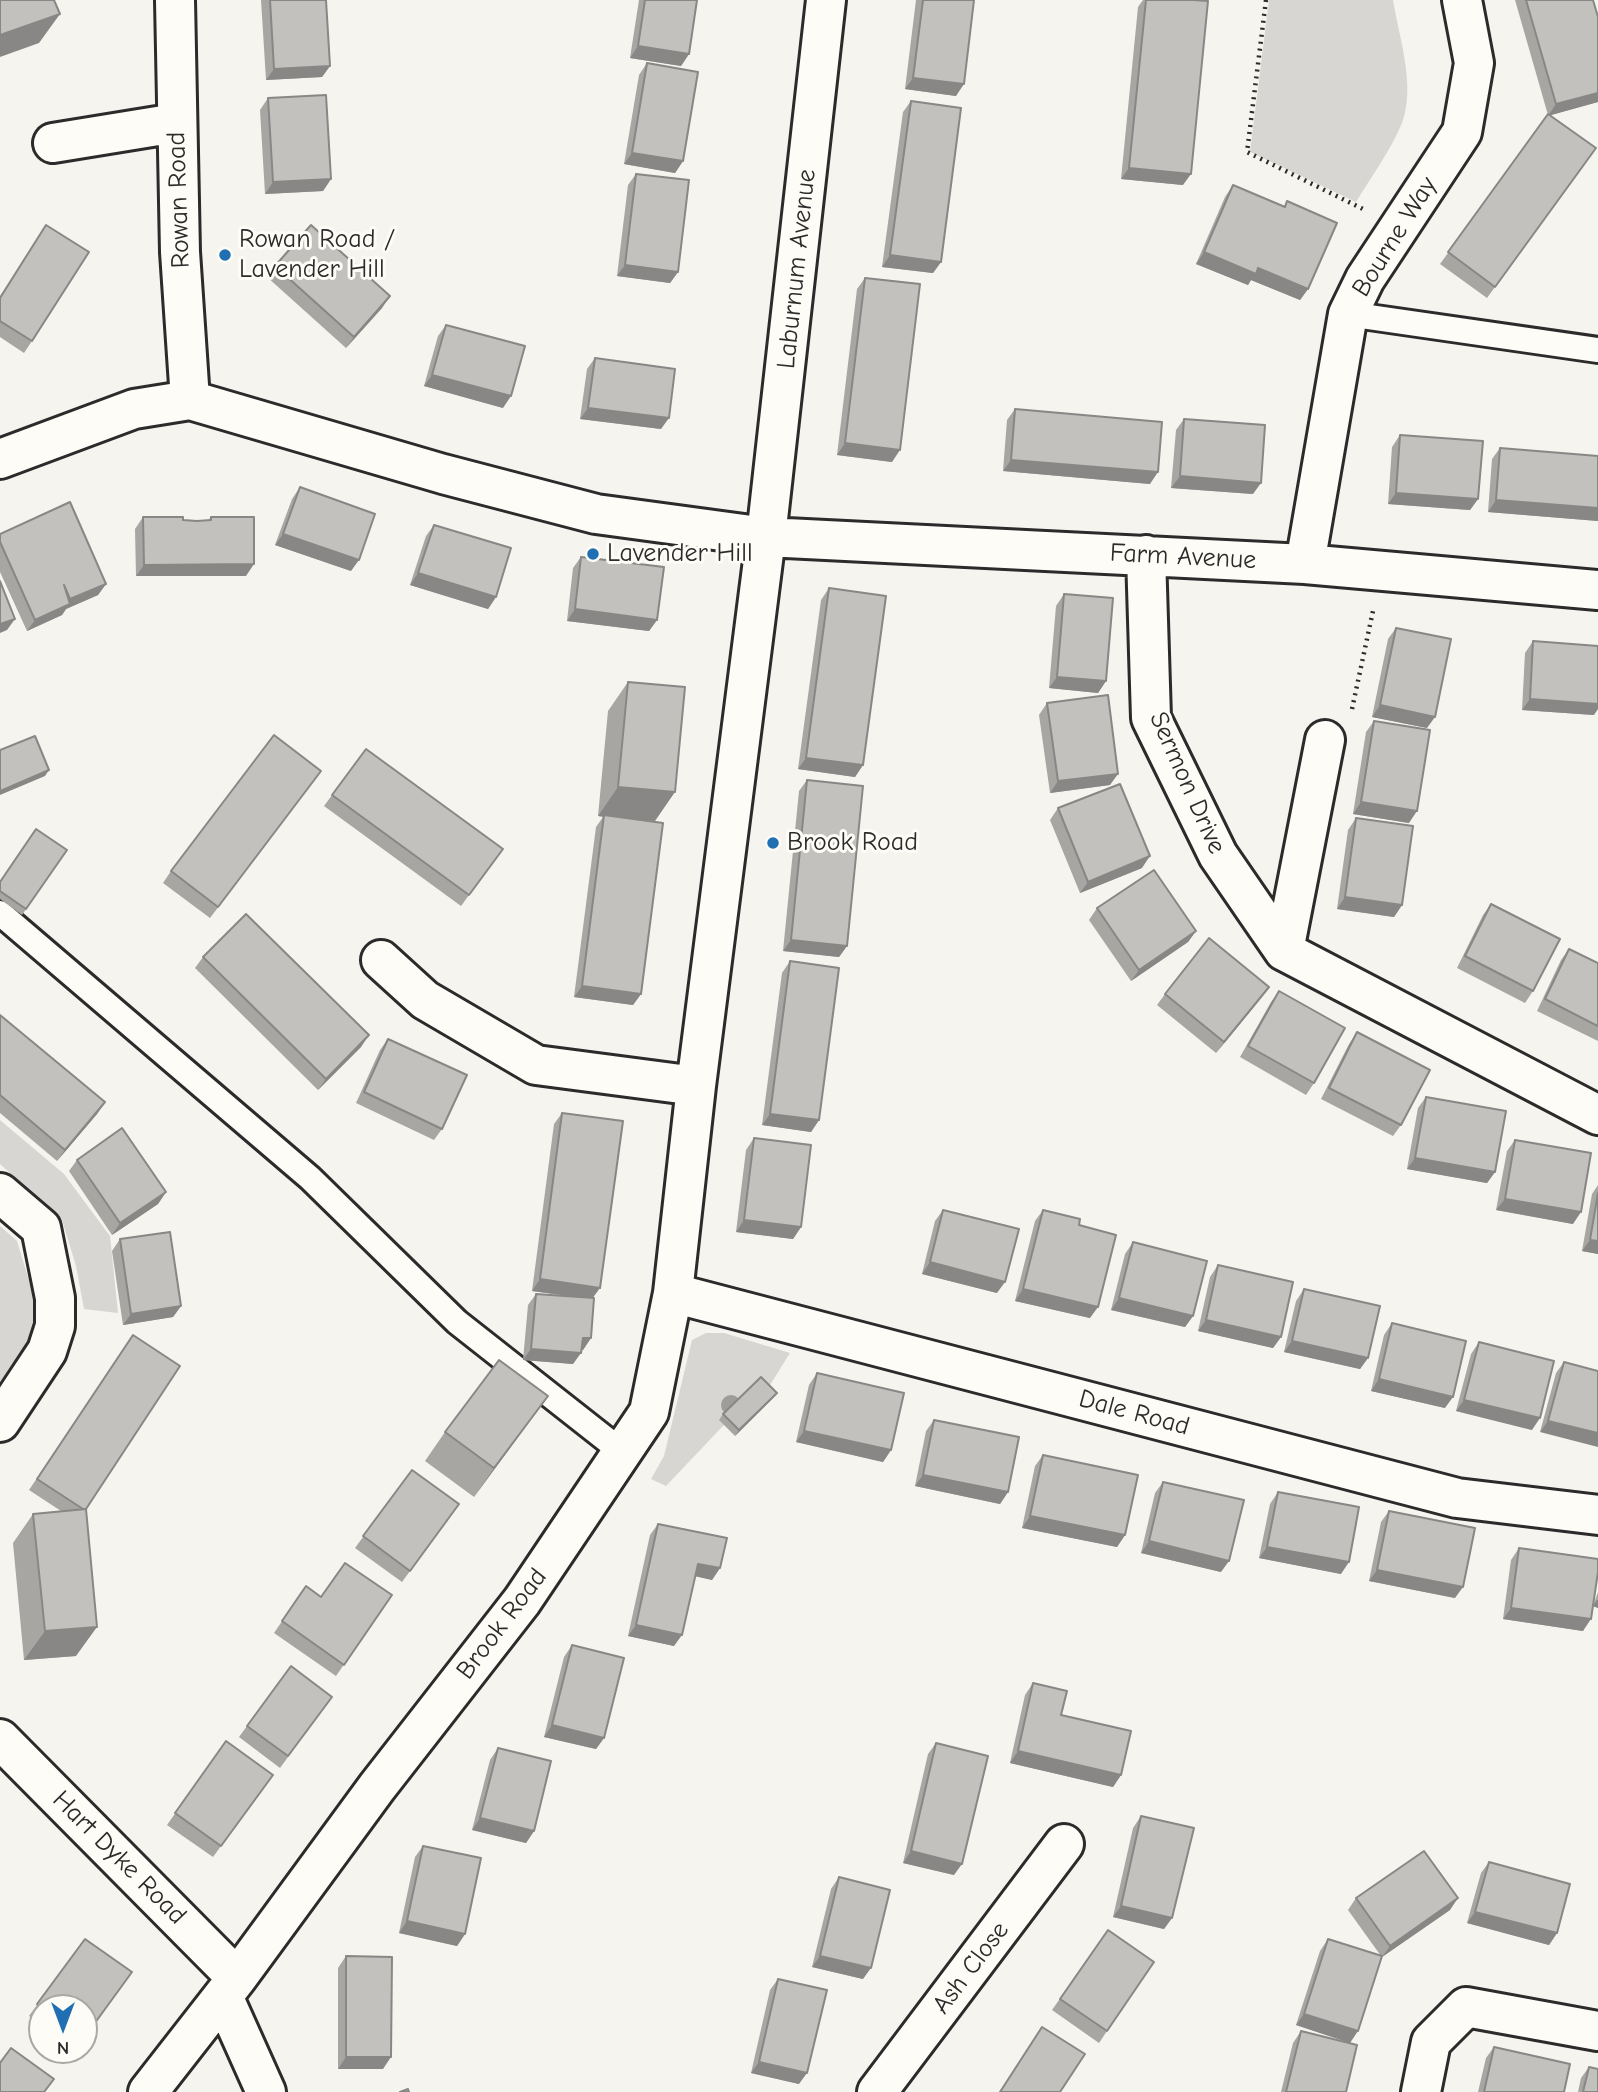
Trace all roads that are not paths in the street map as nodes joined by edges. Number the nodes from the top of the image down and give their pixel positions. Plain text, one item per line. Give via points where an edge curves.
1 (175, 0) edge
2 (826, 0) edge
3 (1462, 0) edge
4 (176, 123) junction
5 (53, 143) dead end
6 (1349, 314) junction
7 (1598, 350) edge
8 (190, 400) junction
9 (0, 459) edge
10 (766, 537) junction
11 (1146, 555) junction
12 (1305, 564) junction
13 (1598, 590) edge
14 (1325, 740) road end
15 (0, 912) edge
16 (1284, 951) junction
17 (382, 960) dead end
18 (696, 1086) junction
19 (1598, 1115) edge
20 (0, 1193) edge
21 (673, 1293) junction
22 (0, 1423) edge
23 (621, 1451) junction
24 (1598, 1515) edge
25 (0, 1739) edge
26 (1064, 1844) dead end
27 (230, 1987) junction
28 (1598, 2031) edge
29 (148, 2092) edge
30 (266, 2092) edge
31 (877, 2092) edge
32 (1421, 2092) edge

1 - 4 street, Rowan Road
2 - 10 street, Laburnum Avenue
3 - 6 street, Bourne Way via 1474,63 1462,132 1365,279
4 - 5 street
4 - 8 street, Rowan Road
6 - 7 lane
6 - 12 street, Bourne Way
8 - 9 street via 134,409
8 - 10 street via 596,514
10 - 11 street, Farm Avenue
10 - 18 street, Brook Road
11 - 12 street, Farm Avenue
11 - 16 street, Sermon Drive via 1152,718 1218,855
12 - 13 street, Farm Avenue
14 - 16 street
15 - 23 lane via 310,1178 457,1322
16 - 19 street, Sermon Drive
17 - 18 street via 425,1000 536,1065
18 - 21 street, Brook Road
20 - 22 street via 41,1228 55,1298 55,1326 47,1351
21 - 23 street, Brook Road via 649,1412
21 - 24 street, Dale Road via 1457,1498
23 - 27 street, Brook Road via 522,1601
25 - 27 street, Hart Dyke Road
26 - 31 street, Ash Close
27 - 29 street, Brook Road
27 - 30 street
28 - 32 street via 1466,2007 1431,2042

